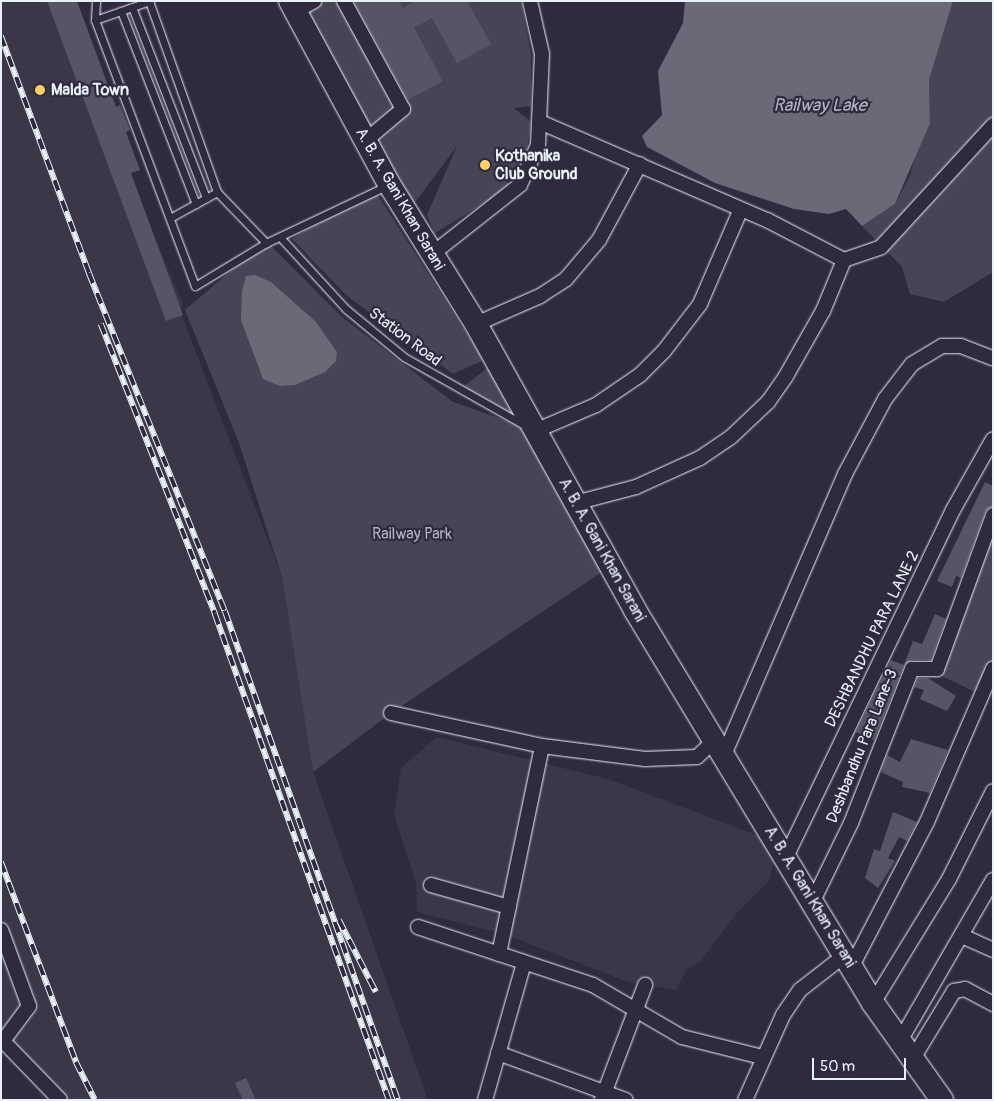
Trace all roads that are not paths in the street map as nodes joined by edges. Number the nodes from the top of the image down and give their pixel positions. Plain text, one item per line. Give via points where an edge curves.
1 (96, 1) edge
2 (149, 1) edge
3 (344, 1) edge
4 (530, 1) edge
5 (300, 5) edge
6 (132, 8) junction
7 (121, 11) junction
8 (96, 20) junction
9 (540, 122) junction
10 (993, 125) edge
11 (365, 141) junction
12 (640, 164) junction
13 (389, 184) junction
14 (217, 192) junction
15 (206, 198) junction
16 (196, 204) junction
17 (740, 211) junction
18 (170, 218) junction
19 (280, 237) junction
20 (266, 244) junction
21 (431, 255) junction
22 (844, 260) junction
23 (476, 324) junction
24 (993, 358) edge
25 (535, 431) junction
26 (993, 439) edge
27 (575, 503) junction
28 (993, 515) edge
29 (993, 669) edge
30 (391, 714) dead end
31 (542, 746) junction
32 (719, 748) junction
33 (993, 791) edge
34 (786, 857) junction
35 (431, 885) dead end
36 (991, 885) edge
37 (813, 901) junction
38 (509, 907) junction
39 (418, 927) dead end
40 (1, 930) edge
41 (962, 936) junction
42 (993, 950) edge
43 (499, 954) junction
44 (848, 961) junction
45 (524, 963) junction
46 (645, 985) dead end
47 (874, 1003) junction
48 (993, 1004) edge
49 (634, 1010) junction
50 (2, 1040) edge
51 (906, 1050) junction
52 (498, 1053) junction
53 (762, 1057) junction
54 (603, 1095) edge
55 (936, 1096) edge
56 (60, 1100) edge
57 (485, 1100) edge
58 (626, 1100) edge
59 (746, 1100) edge

1 - 8 lane
2 - 6 lane
2 - 14 lane
3 - 11 street via 403,109
4 - 9 street via 542,54
5 - 11 main road, A. B. A. Gani Khan Sarani
6 - 7 lane
6 - 15 lane
7 - 8 lane
7 - 16 lane
8 - 18 lane
9 - 12 street
9 - 21 street via 538,144 520,185
10 - 22 street via 881,247
11 - 13 main road, A. B. A. Gani Khan Sarani
12 - 17 street
12 - 23 street via 599,240 566,279 540,296
13 - 19 lane
13 - 21 main road, A. B. A. Gani Khan Sarani
14 - 15 lane
14 - 20 lane
15 - 16 lane
16 - 18 lane
17 - 22 street
17 - 25 street via 700,304 664,351 640,375 596,405
18 - 20 lane via 197,287
19 - 20 lane
19 - 25 lane, Station Road via 346,309 404,357
21 - 23 main road, A. B. A. Gani Khan Sarani
22 - 27 street via 790,368 768,402 738,430 700,458 636,487
23 - 25 main road, A. B. A. Gani Khan Sarani
24 - 32 street via 961,346 942,346 912,364 885,399 845,474
25 - 27 main road, A. B. A. Gani Khan Sarani
26 - 34 street, DESHBANDHU PARA LANE 2 via 954,510
27 - 32 main road, A. B. A. Gani Khan Sarani
28 - 37 street, Deshbandhu Para Lane-3 via 937,669 912,668 851,823
29 - 44 street via 928,822
30 - 31 street
31 - 32 street via 678,761
31 - 38 street
32 - 34 main road, A. B. A. Gani Khan Sarani
33 - 47 street via 949,879
34 - 37 main road, A. B. A. Gani Khan Sarani
35 - 38 street
36 - 41 street
37 - 44 main road, A. B. A. Gani Khan Sarani
38 - 43 street
39 - 43 street
40 - 50 street via 29,1006
41 - 42 street
41 - 51 street
43 - 45 street
44 - 47 main road, A. B. A. Gani Khan Sarani
44 - 53 street via 800,990
45 - 49 street via 593,985
45 - 52 street
46 - 49 street
47 - 51 main road, A. B. A. Gani Khan Sarani
48 - 51 street via 965,989 954,991
49 - 53 street via 682,1037
49 - 54 street
50 - 56 street
51 - 55 main road, A. B. A. Gani Khan Sarani
52 - 54 street
52 - 57 street
53 - 59 street
54 - 58 street

